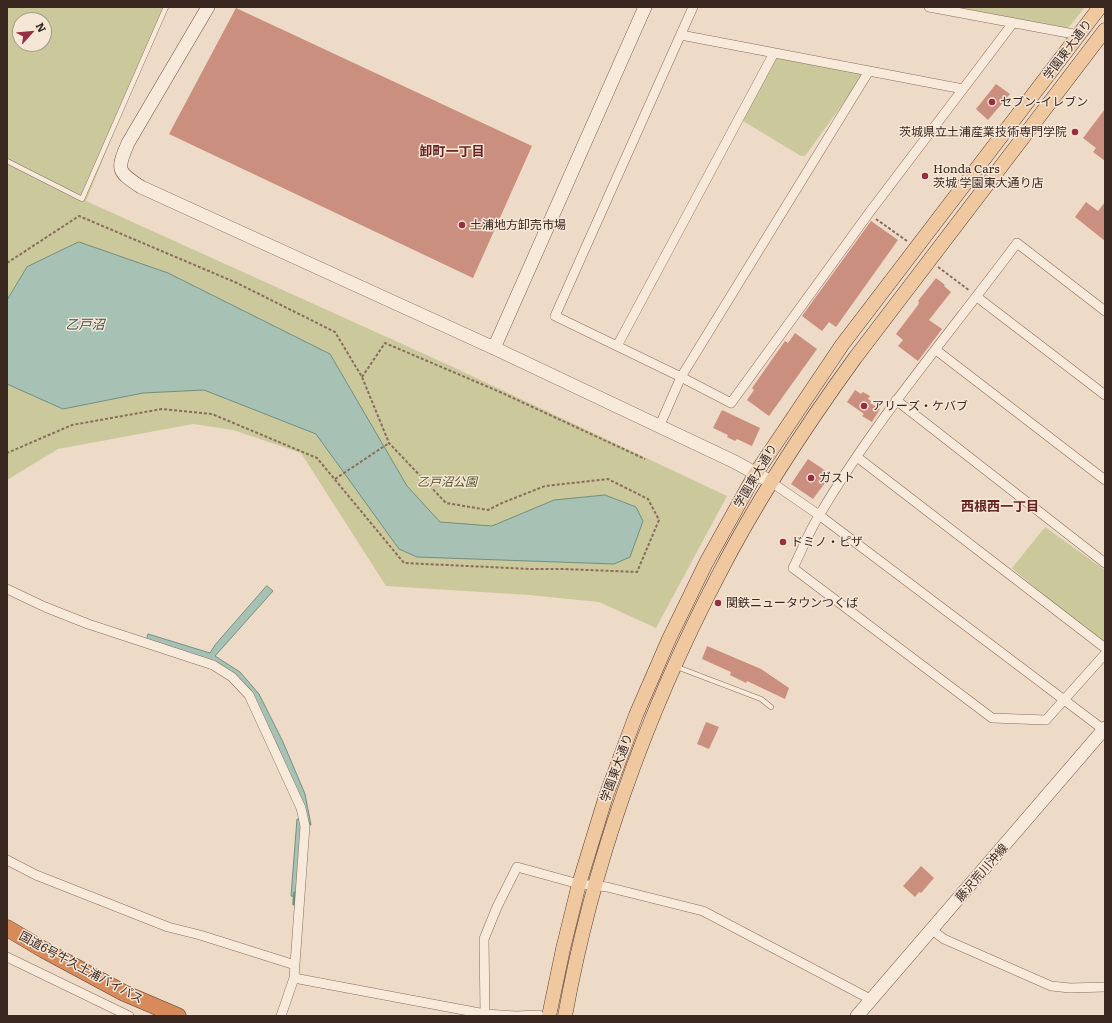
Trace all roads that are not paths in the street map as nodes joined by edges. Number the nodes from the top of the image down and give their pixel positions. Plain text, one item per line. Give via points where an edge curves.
1 (166, 7) edge
2 (208, 7) edge
3 (645, 7) edge
4 (693, 7) edge
5 (929, 7) edge
6 (1100, 7) edge
7 (1013, 23) junction
8 (681, 35) junction
9 (1079, 35) junction
10 (1103, 35) edge
11 (774, 53) junction
12 (869, 71) junction
13 (963, 89) junction
14 (7, 161) edge
15 (977, 297) junction
16 (1105, 311) edge
17 (617, 346) junction
18 (494, 348) junction
19 (936, 350) junction
20 (681, 377) junction
21 (1105, 395) edge
22 (896, 400) junction
23 (659, 427) junction
24 (857, 457) junction
25 (756, 473) junction
26 (1105, 480) edge
27 (771, 482) junction
28 (819, 515) junction
29 (1105, 563) edge
30 (7, 590) edge
31 (1105, 648) edge
32 (1105, 654) edge
33 (675, 666) junction
34 (1065, 700) junction
35 (771, 707) dead end
36 (1104, 729) edge
37 (7, 860) edge
38 (579, 884) junction
39 (596, 885) junction
40 (7, 928) edge
41 (932, 930) junction
42 (7, 957) edge
43 (295, 965) junction
44 (294, 978) junction
45 (1105, 987) edge
46 (872, 1000) junction
47 (485, 1014) junction
48 (129, 1016) edge
49 (178, 1016) edge
50 (281, 1016) edge
51 (544, 1016) edge
52 (565, 1016) edge
53 (857, 1016) edge

1 - 14 lane via 82,199
2 - 18 street via 128,143 120,162 121,171 130,181 141,187
3 - 18 street
4 - 8 street
5 - 7 street
6 - 9 main road, 学園東大通り
7 - 9 street
7 - 13 street
8 - 11 street
8 - 17 street via 555,316
9 - 25 main road, 学園東大通り via 842,345
10 - 27 main road, 学園東大通り via 855,358
11 - 12 street
11 - 17 street
12 - 13 street
12 - 20 street
13 - 20 street via 731,403
15 - 16 street via 1017,243
15 - 19 street
15 - 21 street
17 - 20 street
18 - 23 street
19 - 22 street
19 - 26 street
20 - 23 street
22 - 24 street
22 - 29 street
23 - 25 street
24 - 28 street
24 - 31 street
25 - 27 street
25 - 38 main road, 学園東大通り via 706,563 636,715 606,796
27 - 28 street
27 - 33 main road, 学園東大通り via 720,573
28 - 34 street
28 - 34 street via 793,568 892,643 992,718 1046,720
30 - 43 street via 88,624 213,665 232,677 249,695 301,808 305,826
32 - 34 street
33 - 35 lane via 761,699
33 - 39 main road, 学園東大通り via 622,800
34 - 36 street
36 - 41 street, 藤沢荒川沖線
37 - 43 street via 36,875 168,927
38 - 39 street
38 - 47 street via 517,867 484,939
38 - 51 main road, 学園東大通り
39 - 46 street via 703,911
39 - 52 main road, 学園東大通り
40 - 49 highway, 国道6号牛久土浦バイパス via 124,993
41 - 45 street via 944,939 1051,986
41 - 46 street, 藤沢荒川沖線
42 - 48 street
43 - 44 street
44 - 47 street
44 - 50 street
46 - 53 street, 藤沢荒川沖線
47 - 51 street

